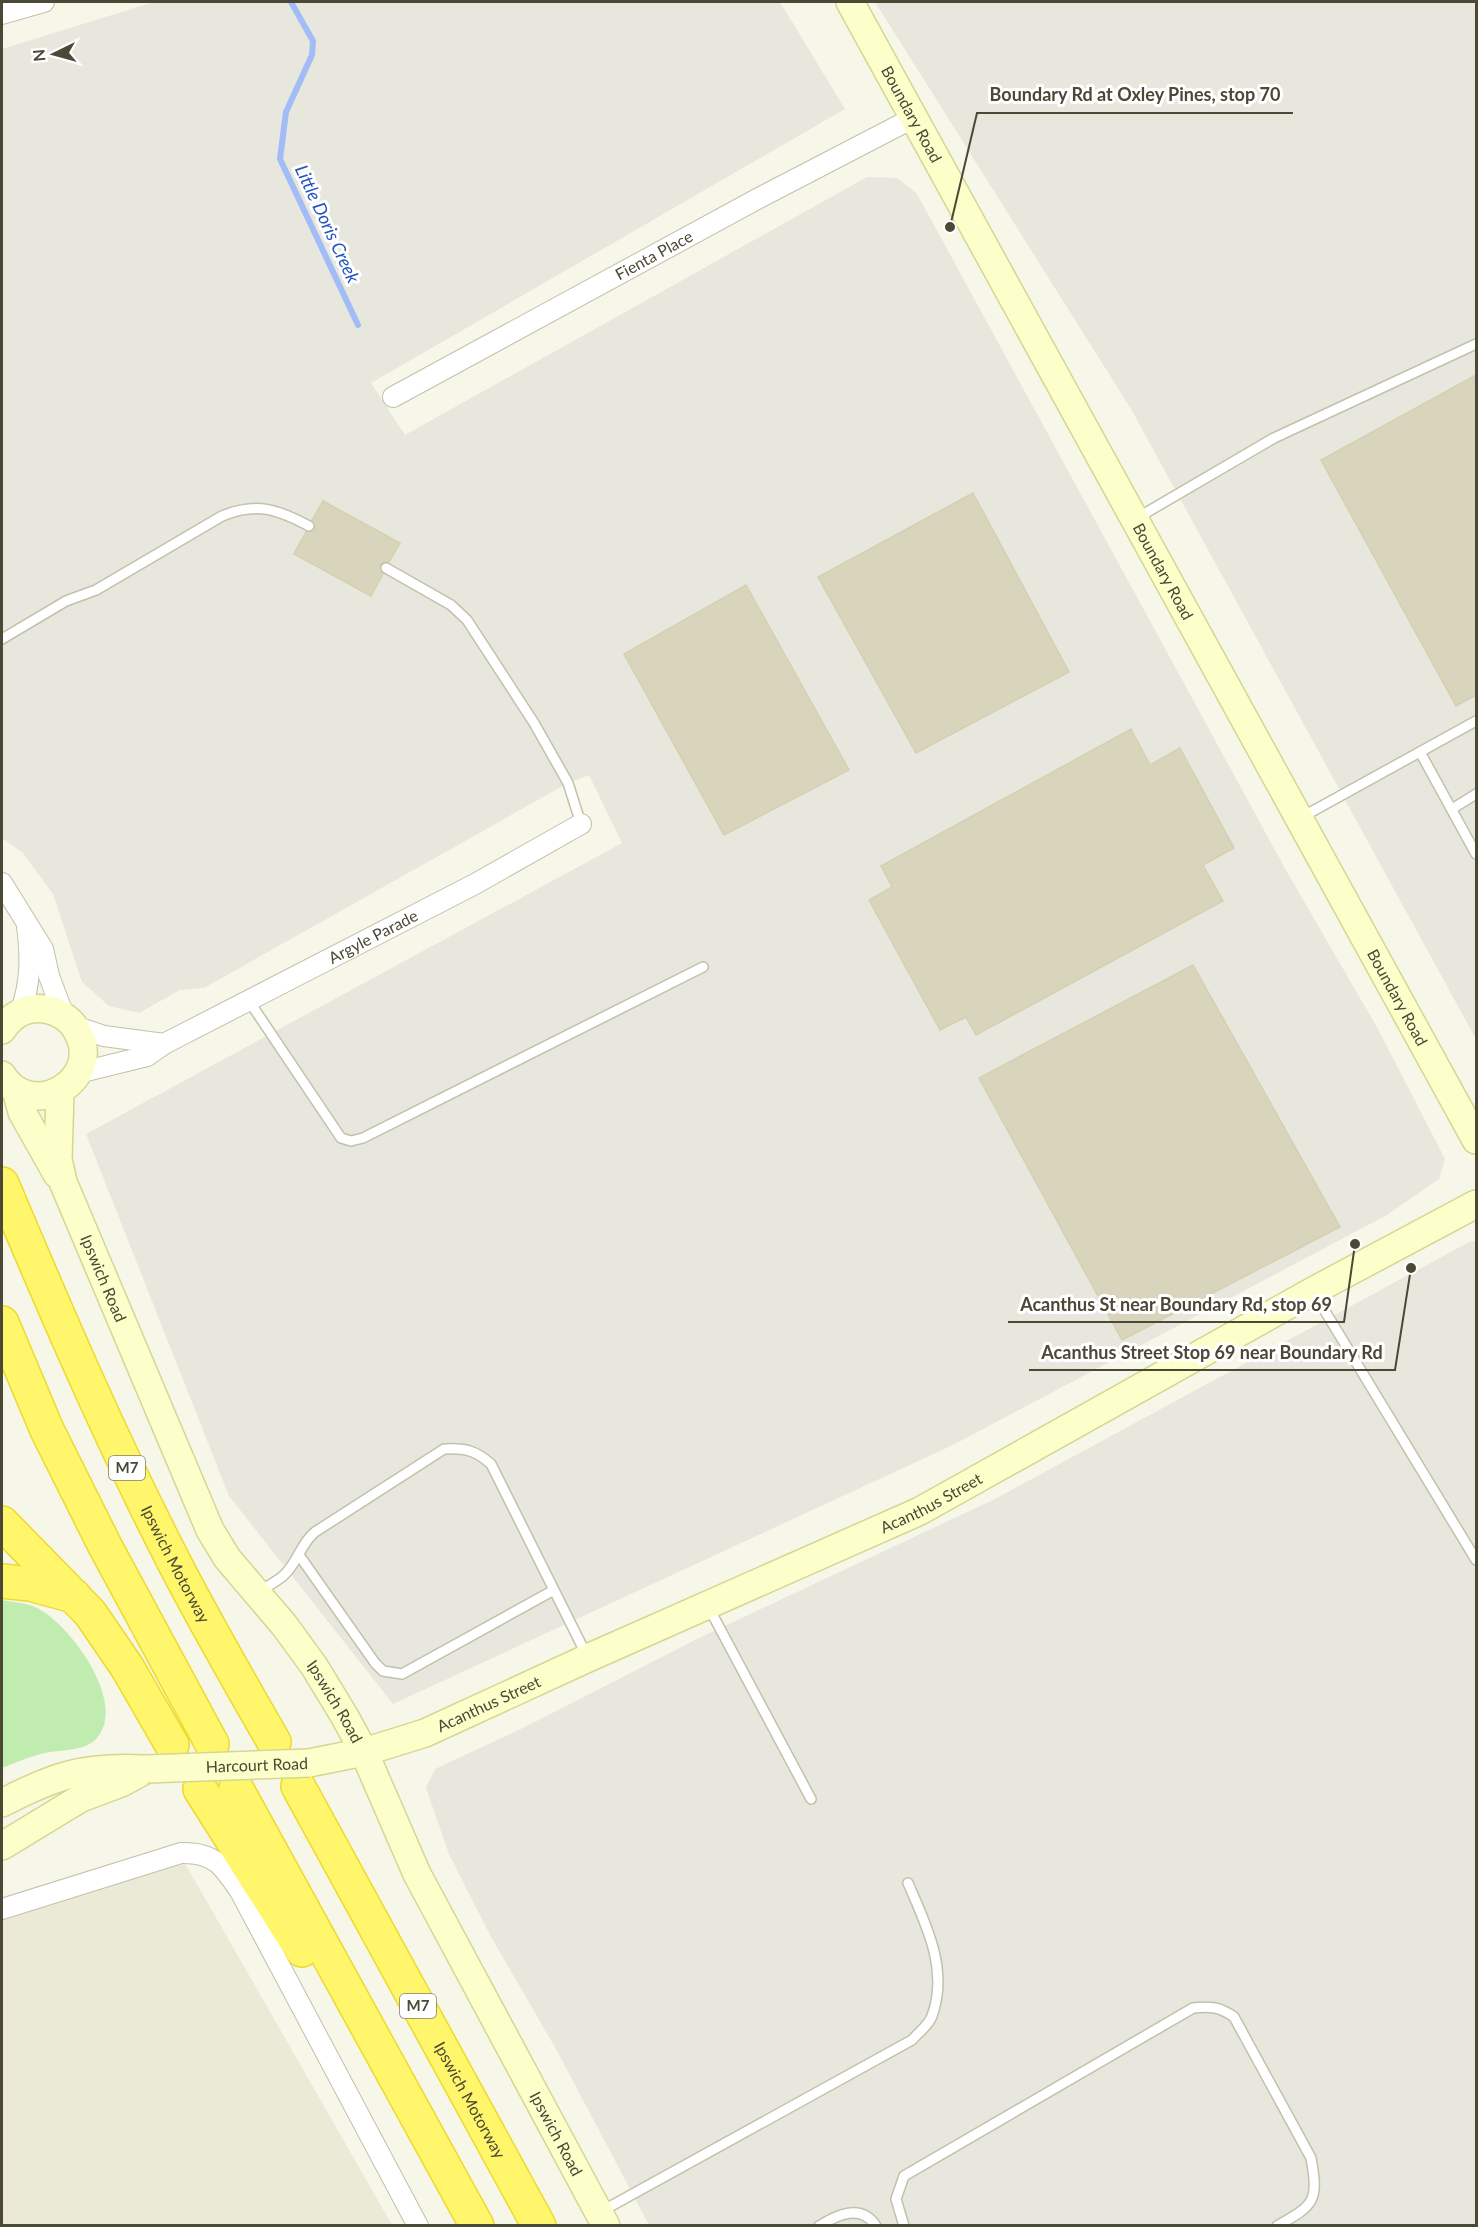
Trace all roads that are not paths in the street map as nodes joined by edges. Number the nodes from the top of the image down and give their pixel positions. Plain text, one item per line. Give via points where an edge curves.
1 (44, 2) edge
2 (850, 2) edge
3 (2, 14) edge
4 (915, 117) junction
5 (1476, 344) edge
6 (393, 397) dead end
7 (1135, 519) junction
8 (309, 526) dead end
9 (386, 568) dead end
10 (2, 639) edge
11 (1476, 721) edge
12 (1420, 752) junction
13 (1476, 794) edge
14 (1452, 810) junction
15 (1299, 819) junction
16 (581, 824) joint
17 (1476, 854) edge
18 (2, 883) edge
19 (26, 921) junction
20 (704, 967) dead end
21 (249, 1001) junction
22 (69, 1021) junction
23 (6, 1025) edge
24 (164, 1044) junction
25 (9, 1082) edge
26 (69, 1082) junction
27 (1476, 1140) edge
28 (63, 1182) junction
29 (2, 1184) edge
30 (1476, 1204) edge
31 (1313, 1291) junction
32 (2, 1323) edge
33 (2, 1523) edge
34 (299, 1555) junction
35 (1476, 1560) edge
36 (2, 1581) edge
37 (554, 1590) junction
38 (255, 1594) junction
39 (76, 1597) junction
40 (708, 1606) junction
41 (588, 1658) junction
42 (274, 1742) dead end
43 (212, 1744) dead end
44 (172, 1745) dead end
45 (364, 1752) junction
46 (147, 1769) junction
47 (303, 1775) junction
48 (236, 1788) dead end
49 (200, 1789) dead end
50 (811, 1799) dead end
51 (2, 1803) edge
52 (2, 1846) edge
53 (908, 1883) dead end
54 (2, 1909) edge
55 (349, 1993) junction
56 (603, 2219) edge
57 (418, 2226) edge
58 (477, 2226) edge
59 (539, 2226) edge
60 (819, 2226) edge
61 (876, 2226) edge
62 (904, 2226) edge
63 (1277, 2226) edge

1 - 3 street
2 - 4 street, Boundary Road
4 - 6 street, Fienta Place
4 - 7 street, Boundary Road
5 - 7 lane via 1274,438
7 - 15 street, Boundary Road
8 - 10 lane via 267,509 238,510
9 - 16 lane via 451,605 467,620 568,783
11 - 12 lane
12 - 14 lane
12 - 15 lane
13 - 14 lane
14 - 17 lane
15 - 27 street, Boundary Road
16 - 21 street, Argyle Parade via 475,884
18 - 19 street
19 - 22 street via 43,949 49,976
19 - 23 street via 31,969 28,990
20 - 21 lane via 351,1141 341,1138
21 - 24 street, Argyle Parade
22 - 23 street via 43,1008
22 - 24 street via 104,1036
22 - 26 street, Ipswich Road via 83,1049
24 - 26 street, Argyle Parade via 147,1056
25 - 26 street via 38,1097
25 - 28 street, Ipswich Road via 48,1163
26 - 28 street, Ipswich Road via 58,1150
28 - 38 street, Ipswich Road via 195,1500 227,1558
29 - 42 highway, Ipswich Motorway / M7 via 54,1309 132,1477
30 - 31 street, Acanthus Street
31 - 35 lane
31 - 40 street, Acanthus Street via 921,1511
32 - 43 highway via 47,1430
33 - 39 highway
34 - 37 lane via 375,1663 390,1674 402,1674
34 - 37 lane via 304,1541 315,1532 444,1449 462,1448 477,1452 491,1464
34 - 38 lane via 284,1575
36 - 39 highway
37 - 41 lane
38 - 45 street, Ipswich Road via 314,1666
39 - 44 highway via 127,1667
40 - 41 street, Acanthus Street
40 - 50 lane
41 - 45 street, Acanthus Street via 425,1733
45 - 47 street, Harcourt Road
45 - 56 street, Ipswich Road via 417,1874
46 - 47 street, Harcourt Road, bridge
46 - 51 street, Harcourt Road via 106,1767 77,1772 47,1780
46 - 52 street, Harcourt Road via 81,1798
47 - 59 highway, Ipswich Motorway / M7
48 - 55 highway
49 - 55 highway via 319,1977
53 - 56 lane via 933,1940 939,1980 932,2018 912,2040
54 - 57 street via 181,1853 203,1853 226,1871 241,1893
55 - 58 highway
60 - 61 lane via 839,2214 852,2212 864,2215
62 - 63 lane via 896,2199 904,2176 1193,2008 1209,2006 1221,2008 1234,2017 1311,2158 1313,2197 1306,2210

